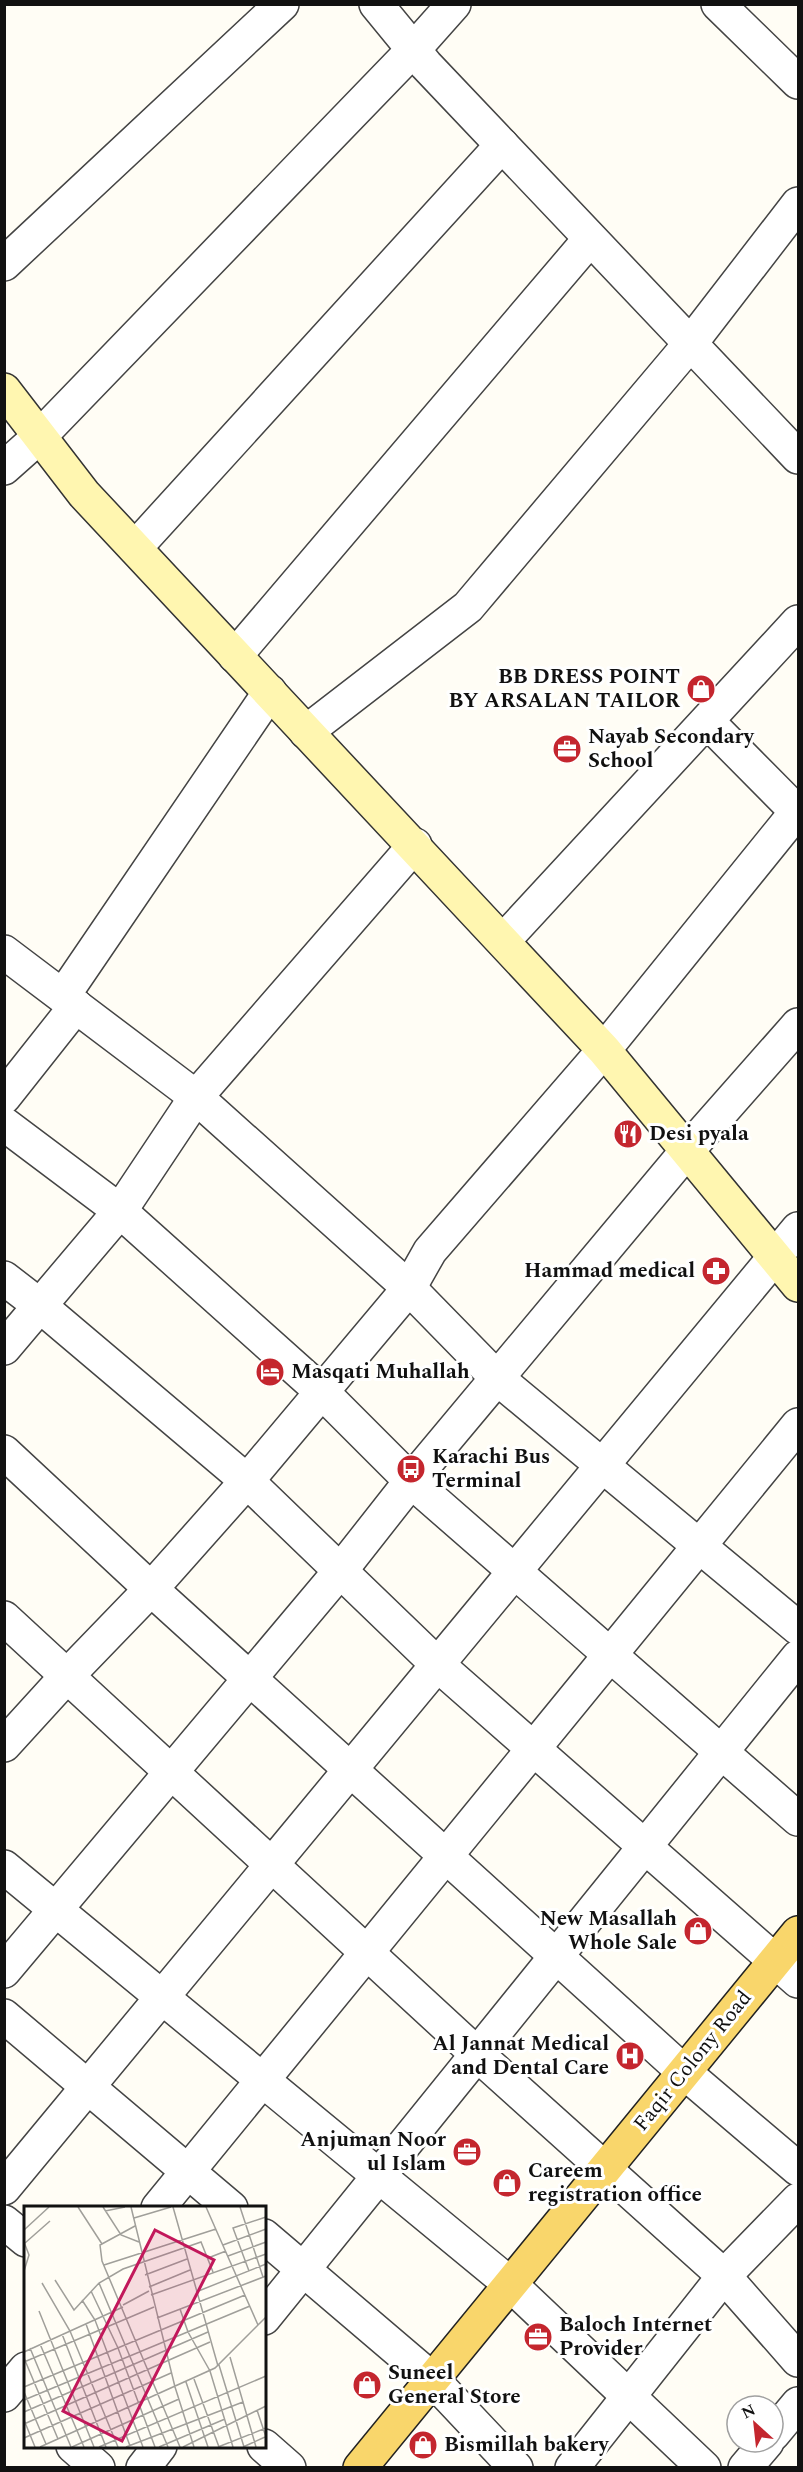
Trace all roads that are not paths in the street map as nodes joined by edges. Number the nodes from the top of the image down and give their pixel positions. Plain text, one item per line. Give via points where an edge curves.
1 (282, 4) edge
2 (376, 4) edge
3 (454, 4) edge
4 (726, 7) edge
5 (414, 49) junction
6 (798, 82) edge
7 (502, 145) junction
8 (798, 204) edge
9 (590, 239) junction
10 (4, 264) edge
11 (690, 344) junction
12 (4, 390) edge
13 (40, 436) junction
14 (794, 443) edge
15 (4, 468) edge
16 (135, 548) junction
17 (798, 622) edge
18 (235, 656) junction
19 (270, 692) junction
20 (707, 721) junction
21 (306, 732) junction
22 (798, 812) edge
23 (415, 845) junction
24 (502, 941) junction
25 (4, 952) edge
26 (69, 1001) junction
27 (798, 1025) edge
28 (604, 1050) junction
29 (4, 1096) edge
30 (196, 1097) junction
31 (4, 1124) edge
32 (686, 1152) junction
33 (120, 1211) junction
34 (798, 1229) edge
35 (775, 1258) junction
36 (4, 1278) edge
37 (798, 1285) edge
38 (409, 1288) junction
39 (39, 1305) junction
40 (4, 1348) edge
41 (497, 1378) junction
42 (322, 1392) junction
43 (798, 1425) edge
44 (4, 1452) edge
45 (603, 1466) junction
46 (247, 1481) junction
47 (411, 1481) junction
48 (700, 1546) junction
49 (341, 1570) junction
50 (515, 1572) junction
51 (151, 1589) junction
52 (4, 1618) edge
53 (798, 1628) edge
54 (610, 1655) junction
55 (798, 1657) edge
56 (438, 1665) junction
57 (67, 1676) junction
58 (249, 1677) junction
59 (4, 1745) edge
60 (534, 1749) junction
61 (722, 1752) junction
62 (351, 1770) junction
63 (171, 1772) junction
64 (798, 1820) edge
65 (646, 1846) junction
66 (447, 1856) junction
67 (273, 1866) junction
68 (4, 1867) edge
69 (56, 1909) junction
70 (798, 1933) edge
71 (368, 1953) junction
72 (557, 1956) junction
73 (787, 1970) edge
74 (4, 1971) edge
75 (163, 1998) junction
76 (4, 2016) edge
77 (478, 2055) junction
78 (684, 2072) junction
79 (262, 2080) junction
80 (88, 2087) junction
81 (604, 2169) junction
82 (798, 2169) edge
83 (188, 2172) junction
84 (379, 2176) junction
85 (4, 2188) edge
86 (798, 2200) edge
87 (160, 2206) edge
88 (229, 2206) edge
89 (4, 2222) edge
90 (24, 2238) edge
91 (266, 2238) edge
92 (304, 2270) junction
93 (724, 2276) junction
94 (510, 2284) junction
95 (266, 2316) edge
96 (798, 2360) edge
97 (433, 2380) junction
98 (628, 2396) junction
99 (798, 2404) edge
100 (785, 2420) edge
101 (75, 2448) edge
102 (158, 2448) edge
103 (266, 2448) edge
104 (757, 2454) edge
105 (98, 2468) edge
106 (143, 2468) edge
107 (289, 2468) edge
108 (360, 2468) edge
109 (516, 2468) edge
110 (572, 2468) edge
111 (704, 2468) edge
112 (745, 2468) edge

1 - 10 street
2 - 5 street
3 - 5 street
4 - 6 street
5 - 7 street
5 - 13 street
7 - 9 street
7 - 16 street
8 - 11 street
9 - 11 street
9 - 18 street
11 - 14 street
11 - 21 street via 468,607
12 - 13 main road
13 - 15 street
13 - 16 main road via 84,494
16 - 18 main road
17 - 20 street
18 - 19 main road
19 - 21 main road
19 - 26 street
20 - 22 street
20 - 24 street
21 - 23 main road
22 - 28 street
23 - 24 main road
23 - 30 street
24 - 28 main road
25 - 26 street
26 - 29 street
26 - 30 street
27 - 32 street
28 - 32 main road
28 - 38 street via 430,1251
30 - 33 street
30 - 38 street
31 - 33 street
32 - 35 main road
32 - 41 street
33 - 39 street
33 - 42 street
34 - 35 street
35 - 37 main road
35 - 45 street
36 - 39 street
38 - 41 street
38 - 42 street
39 - 40 street
39 - 46 street
41 - 45 street
41 - 47 street
42 - 46 street
42 - 47 street
43 - 48 street
44 - 51 street
45 - 48 street
45 - 50 street
46 - 49 street
46 - 51 street
47 - 49 street
47 - 50 street
48 - 53 street
48 - 54 street
49 - 56 street
49 - 58 street
50 - 54 street
50 - 56 street
51 - 57 street
51 - 58 street
52 - 57 street
54 - 60 street
54 - 61 street
55 - 61 street
56 - 60 street
56 - 62 street
57 - 59 street
57 - 63 street
58 - 62 street
58 - 63 street
60 - 65 street
60 - 66 street
61 - 64 street
61 - 65 street
62 - 66 street
62 - 67 street
63 - 67 street
63 - 69 street
65 - 72 street
65 - 73 street
66 - 71 street
66 - 72 street
67 - 71 street
67 - 75 street
68 - 69 street
69 - 74 street
69 - 75 street
70 - 73 main road, Faqir Colony Road
71 - 77 street
71 - 79 street
72 - 77 street
72 - 78 street
73 - 78 main road, Faqir Colony Road
75 - 79 street
75 - 80 street
76 - 80 street
77 - 81 street
77 - 84 street
78 - 81 main road, Faqir Colony Road
78 - 82 street
79 - 83 street
79 - 84 street
80 - 83 street
80 - 85 street
81 - 93 street
81 - 94 main road, Faqir Colony Road
83 - 87 street
83 - 88 street
84 - 92 street
84 - 94 street
86 - 93 street
89 - 90 street
91 - 92 street
92 - 95 street
92 - 97 street
93 - 96 street
93 - 98 street
94 - 97 main road, Faqir Colony Road
94 - 98 street
97 - 108 main road, Faqir Colony Road
97 - 109 street
98 - 110 street
98 - 111 street
99 - 100 street
101 - 105 street
102 - 106 street
103 - 107 street
104 - 112 street

